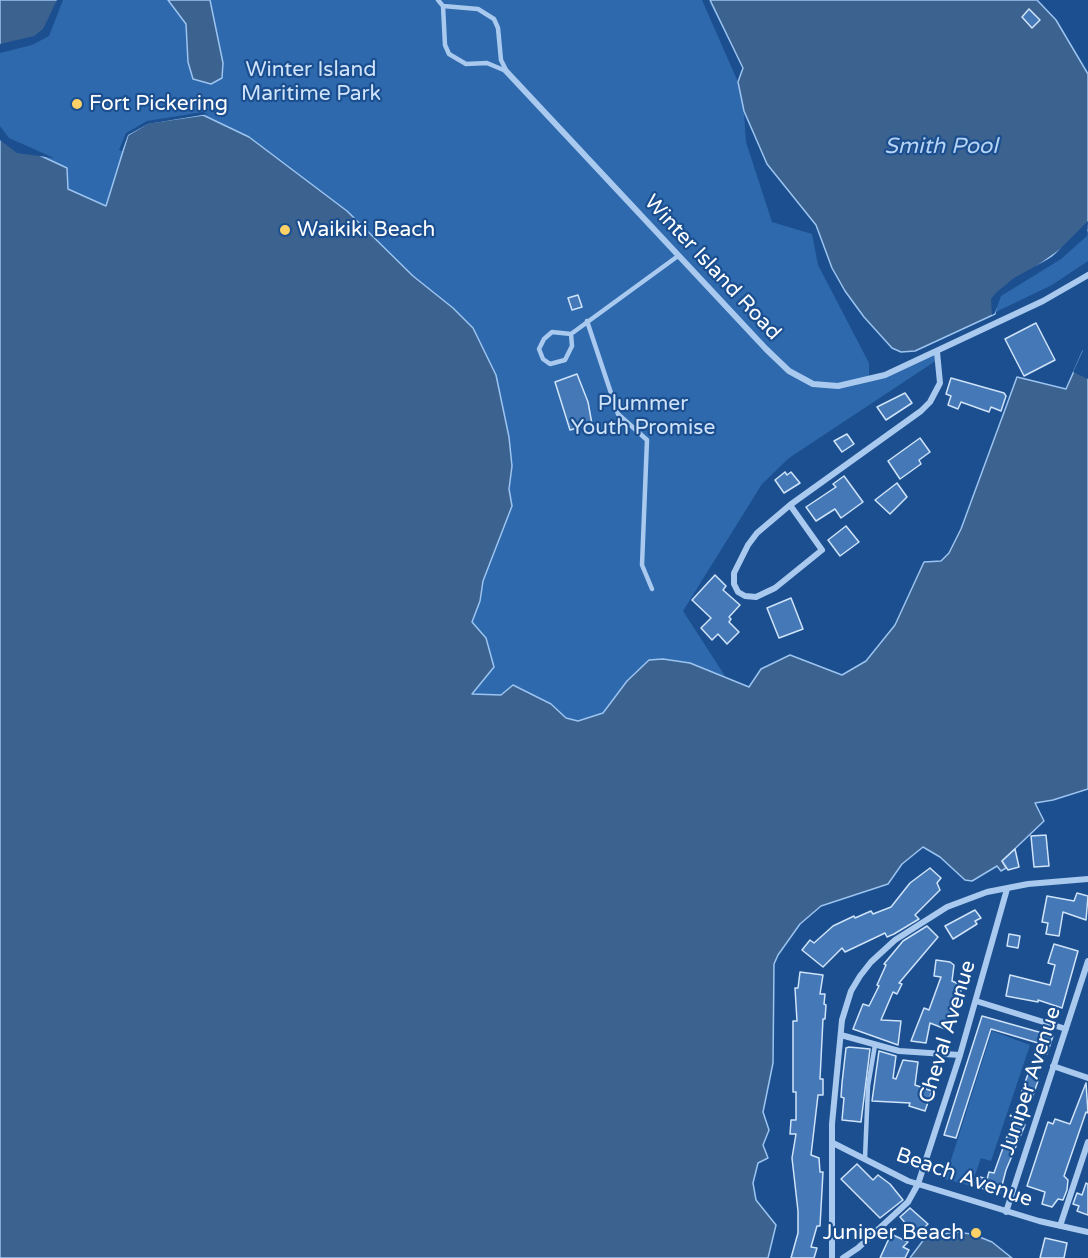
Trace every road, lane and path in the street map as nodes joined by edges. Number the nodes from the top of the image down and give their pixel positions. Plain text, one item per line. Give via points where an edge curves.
1 (438, 0) edge
2 (442, 6) junction
3 (506, 71) junction
4 (678, 256) junction
5 (1088, 275) edge
6 (587, 321) junction
7 (571, 334) junction
8 (937, 352) junction
9 (790, 505) junction
10 (652, 589) dead end
11 (1088, 879) edge
12 (1007, 889) junction
13 (1088, 961) edge
14 (976, 1001) junction
15 (1066, 1029) junction
16 (841, 1035) junction
17 (875, 1045) junction
18 (960, 1055) junction
19 (1053, 1066) junction
20 (1088, 1078) edge
21 (1088, 1142) edge
22 (833, 1143) junction
23 (865, 1158) junction
24 (918, 1184) junction
25 (1006, 1212) junction
26 (1060, 1226) junction
27 (1088, 1232) edge
28 (832, 1258) edge
29 (843, 1258) edge

1 - 2 lane
2 - 3 lane, Winter Island Road via 477,9 494,19
2 - 3 lane via 449,54 466,64 487,63
3 - 4 street, Winter Island Road
4 - 6 lane
4 - 8 street, Winter Island Road via 766,350 813,384 838,386 860,382
5 - 8 street, Winter Island Road
6 - 7 lane
6 - 10 lane via 618,414 647,440 642,565
7 - 7 lane via 552,332 544,339 539,349 543,359 550,364 565,360 572,346
8 - 9 street via 940,383 930,402 911,420
9 - 9 street via 757,533 739,561 734,584 745,596 756,597 775,588 822,550
11 - 12 street
12 - 14 street, Cheval Avenue
12 - 16 street via 947,907 882,950 851,991
13 - 15 street, Juniper Avenue
14 - 15 street
14 - 18 street, Cheval Avenue
15 - 19 street, Juniper Avenue
16 - 17 street
16 - 22 street
17 - 18 street via 899,1051
17 - 23 lane via 868,1086
18 - 24 street, Cheval Avenue
19 - 20 street
19 - 25 street, Juniper Avenue
21 - 26 street
22 - 23 street, Beach Avenue
22 - 28 street
23 - 24 street, Beach Avenue
24 - 25 street, Beach Avenue
24 - 29 street, Cheval Avenue via 908,1202
25 - 26 street, Beach Avenue
26 - 27 street, Beach Avenue

